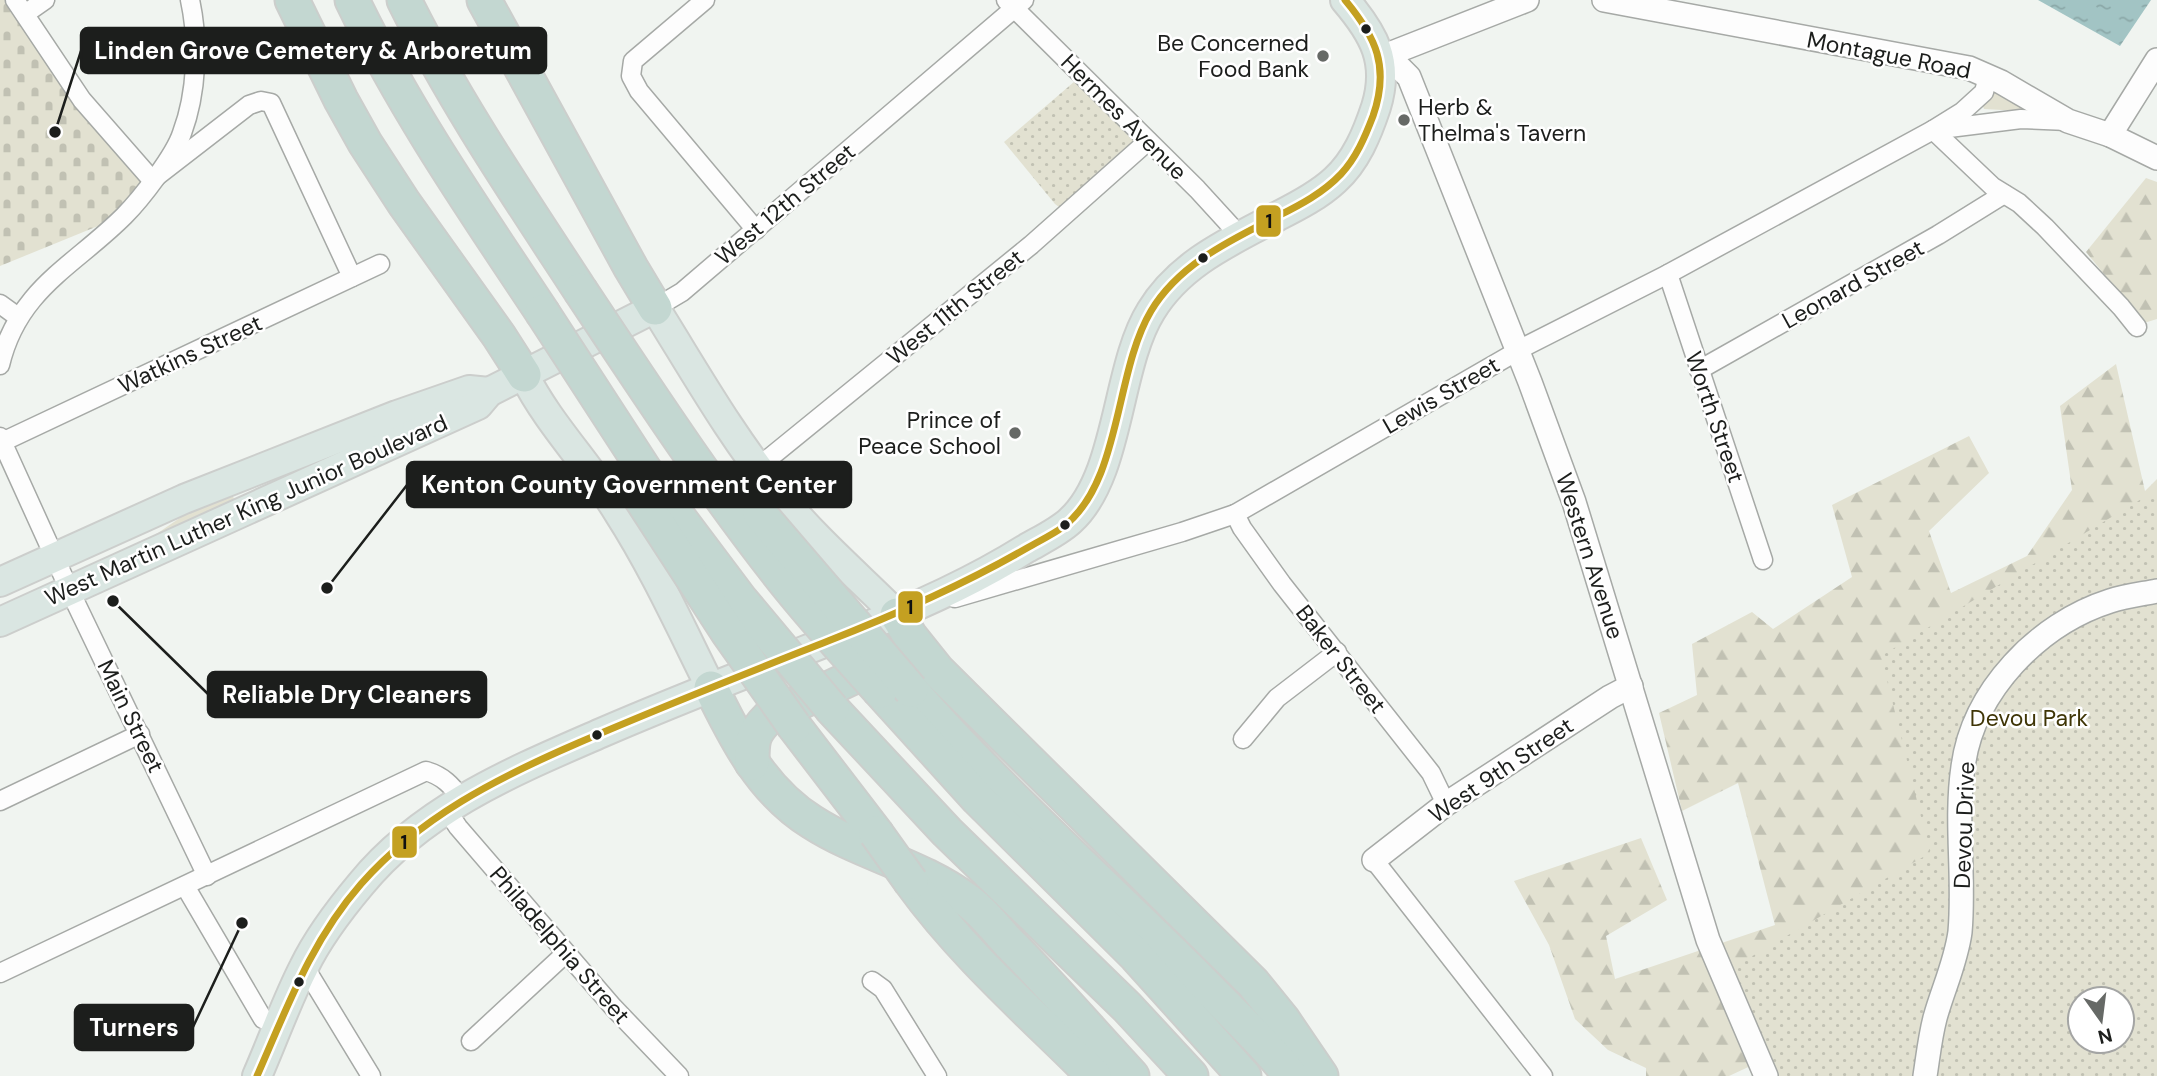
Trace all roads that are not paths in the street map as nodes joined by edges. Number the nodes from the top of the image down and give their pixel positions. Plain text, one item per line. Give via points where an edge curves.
1 (45, 0) edge
2 (190, 0) edge
3 (292, 0) edge
4 (352, 0) edge
5 (404, 0) edge
6 (484, 0) edge
7 (705, 0) edge
8 (1345, 0) edge
9 (1527, 0) edge
10 (1604, 0) edge
11 (1015, 3) edge
12 (20, 7) edge
13 (1379, 58) junction
14 (2157, 60) edge
15 (1988, 76) junction
16 (2068, 121) junction
17 (1933, 130) junction
18 (2110, 135) junction
19 (1148, 141) junction
20 (2157, 158) edge
21 (152, 180) junction
22 (2004, 194) junction
23 (756, 230) junction
24 (1240, 236) junction
25 (380, 264) dead end
26 (1668, 274) junction
27 (352, 277) junction
28 (0, 304) edge
29 (655, 308) junction
30 (537, 315) junction
31 (18, 317) junction
32 (2137, 327) dead end
33 (1517, 351) junction
34 (0, 365) edge
35 (1699, 370) junction
36 (524, 375) junction
37 (489, 393) junction
38 (0, 441) edge
39 (757, 468) junction
40 (1235, 514) junction
41 (54, 556) junction
42 (1763, 560) dead end
43 (0, 582) edge
44 (69, 589) junction
45 (2157, 591) edge
46 (928, 603) junction
47 (897, 615) junction
48 (0, 622) edge
49 (1337, 652) junction
50 (938, 671) junction
51 (1631, 686) junction
52 (711, 688) junction
53 (140, 734) junction
54 (1243, 739) dead end
55 (752, 763) junction
56 (0, 801) edge
57 (454, 804) junction
58 (1446, 804) junction
59 (1374, 860) joint
60 (207, 876) junction
61 (185, 886) junction
62 (566, 954) junction
63 (304, 966) junction
64 (1167, 968) junction
65 (0, 973) edge
66 (872, 981) dead end
67 (279, 1026) junction
68 (1271, 1030) junction
69 (471, 1041) dead end
70 (1088, 1056) edge
71 (1240, 1071) edge
72 (257, 1076) edge
73 (371, 1076) edge
74 (679, 1076) edge
75 (937, 1076) edge
76 (1132, 1076) edge
77 (1191, 1076) edge
78 (1291, 1076) edge
79 (1321, 1076) edge
80 (1543, 1076) edge
81 (1766, 1076) edge
82 (1926, 1076) edge

1 - 12 street
2 - 21 street via 195,40 190,102 183,133
3 - 36 highway via 365,143
4 - 30 highway via 388,69
5 - 64 highway, bridge via 489,150 620,349 895,691 997,781
6 - 29 highway
7 - 23 street via 633,61 631,76
8 - 13 main road via 1368,27
9 - 13 street
10 - 15 street, Montague Road via 1936,60
11 - 19 street, Hermes Avenue
11 - 23 street, West 12th Street
12 - 21 street via 82,100
13 - 24 main road via 1379,95 1366,135 1338,178 1298,206
13 - 33 street, Western Avenue via 1396,64 1409,77
14 - 18 street
15 - 16 street, Montague Road
15 - 17 street, Lewis Street via 1984,92
16 - 17 street, Lewis Street via 2021,119
16 - 18 street, Montague Road
17 - 22 street
17 - 26 street, Lewis Street
18 - 20 street, Montague Road
19 - 24 street, Hermes Avenue
19 - 39 street, West 11th Street via 1031,245
21 - 27 street via 249,105 271,103
21 - 31 street via 125,215 52,276
22 - 32 street via 2045,227
22 - 35 street, Leonard Street
23 - 29 street, West 12th Street via 682,292
24 - 46 main road via 1190,267 1149,314 1102,466 1090,494 1070,521
25 - 27 street, Watkins Street
26 - 33 street, Lewis Street
26 - 35 street, Worth Street
27 - 38 street, Watkins Street
28 - 31 street
29 - 36 main road, West 12th Street
29 - 39 main road
30 - 70 highway, bridge via 663,535 794,726 931,909 974,955
30 - 77 highway, bridge via 655,486 740,599 832,709 947,832 1127,1007
31 - 34 street
33 - 40 street, Lewis Street
33 - 51 street, Western Avenue via 1574,502
35 - 42 street, Worth Street
36 - 37 main road, West Martin Luther King Junior Boulevard
36 - 52 main road via 539,405 617,510 666,594
37 - 41 main road, West Martin Luther King Junior Boulevard via 469,390 397,415
37 - 44 main road, West Martin Luther King Junior Boulevard via 478,405
38 - 41 street, Main Street
39 - 47 main road
40 - 46 street, Lewis Street
40 - 49 street, Baker Street via 1282,584
41 - 43 main road, West Martin Luther King Junior Boulevard
41 - 44 street, Main Street
44 - 48 main road, West Martin Luther King Junior Boulevard
44 - 53 street, Main Street
45 - 82 street, Devou Drive via 2110,601 2051,630 2022,654 1983,707 1963,766 1959,935 1935,1017
46 - 47 main road
47 - 50 highway
47 - 52 main road
49 - 54 street via 1277,698
49 - 58 street, Baker Street via 1431,773
50 - 55 highway via 917,657 900,655 769,717 756,730
50 - 68 highway via 1253,983
51 - 58 street, West 9th Street
51 - 81 street, Western Avenue via 1708,940
52 - 55 highway
52 - 57 main road via 511,772
53 - 56 street
53 - 60 street, Main Street
55 - 70 highway via 785,802 812,822 927,874 970,902 1029,962
57 - 60 street, Philadelphia Street via 446,780 426,771
57 - 62 street, Philadelphia Street via 458,827
57 - 63 main road via 394,849 362,882
58 - 59 street, West 9th Street
59 - 80 street
60 - 61 street
61 - 65 street
61 - 67 street via 263,1019
62 - 69 street
62 - 74 street, Philadelphia Street
63 - 67 main road
63 - 73 street
64 - 68 highway
64 - 71 highway
66 - 75 street via 883,989
67 - 72 main road
68 - 78 highway
68 - 79 highway
70 - 76 highway

